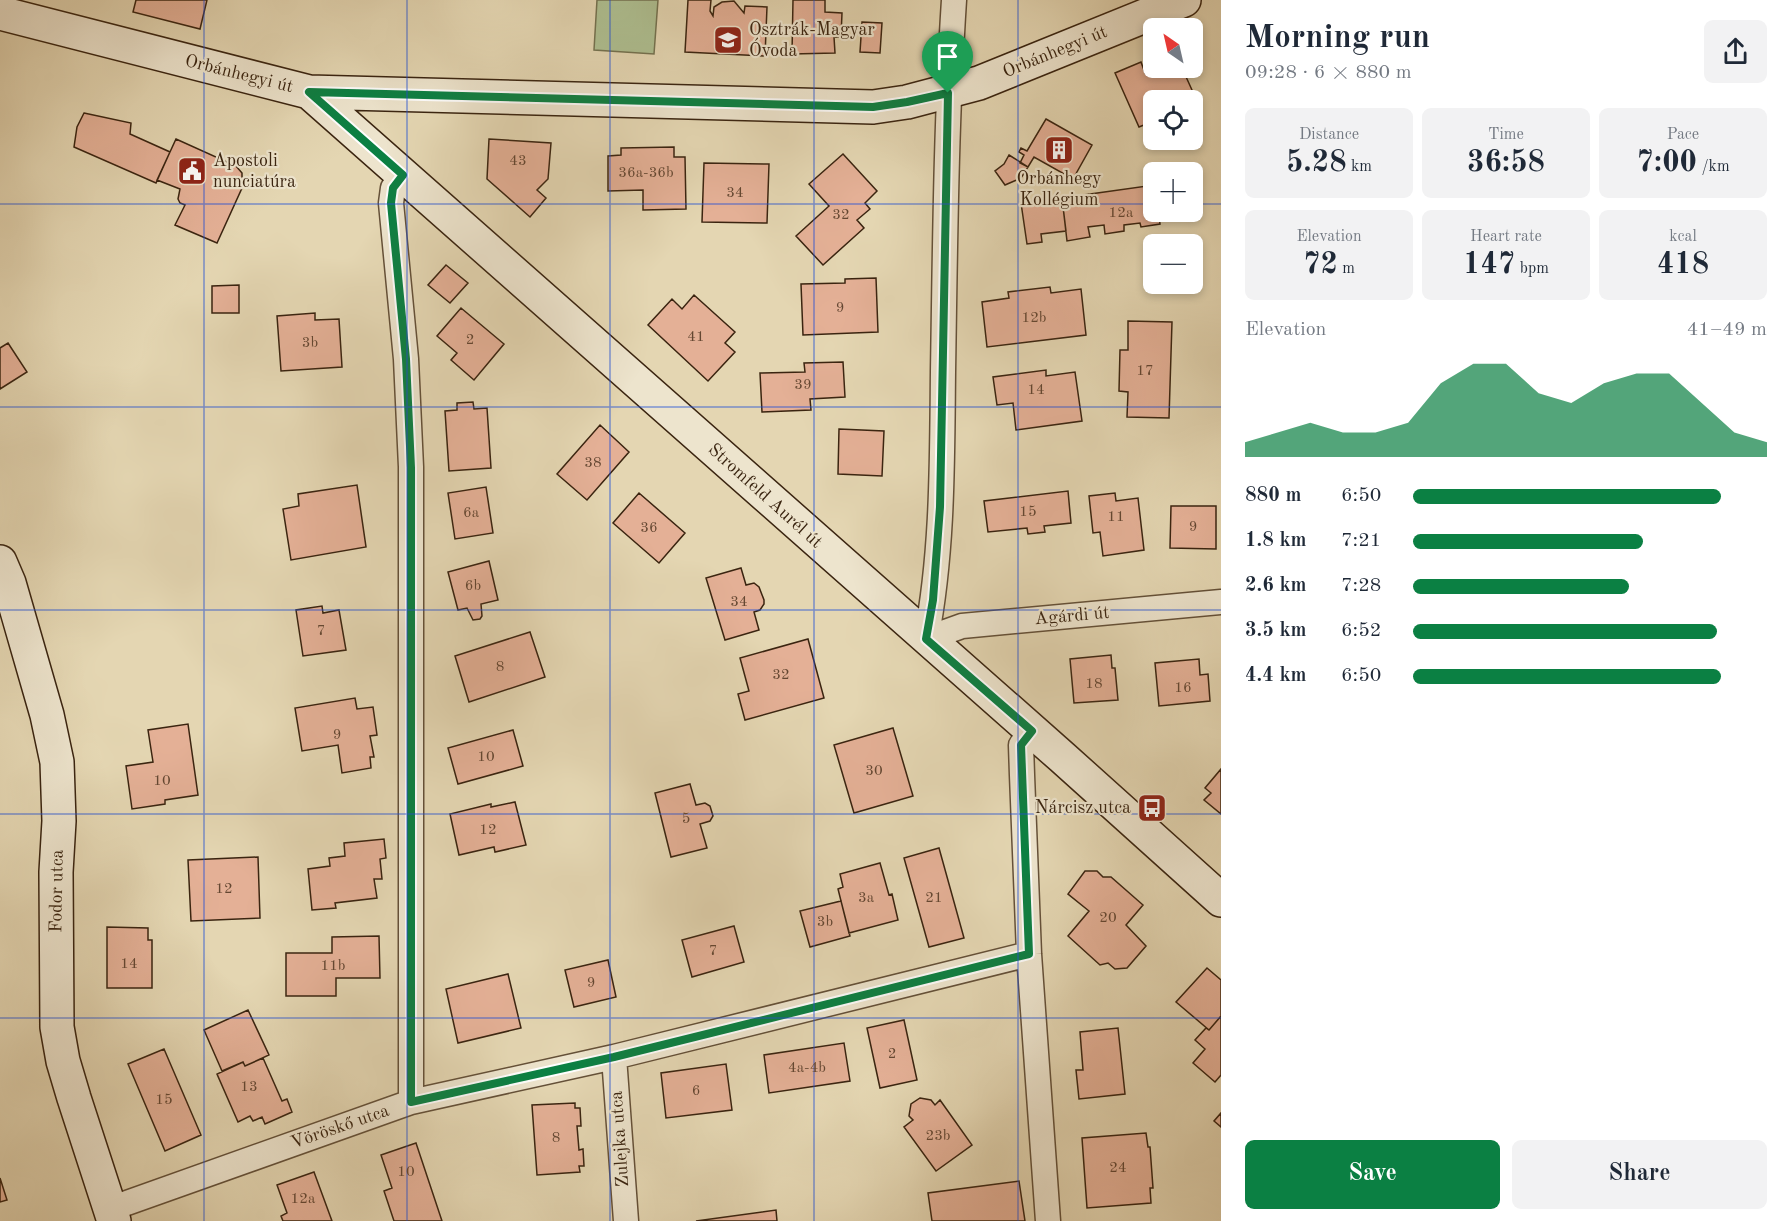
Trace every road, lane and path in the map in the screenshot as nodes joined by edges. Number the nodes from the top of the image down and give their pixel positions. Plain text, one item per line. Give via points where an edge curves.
1 (954, 0) edge
2 (1184, 0) edge
3 (0, 13) edge
4 (309, 92) junction
5 (948, 93) junction
6 (403, 175) junction
7 (0, 562) edge
8 (1221, 603) edge
9 (926, 639) junction
10 (1032, 731) junction
11 (1221, 900) edge
12 (1029, 954) junction
13 (614, 1057) junction
14 (411, 1102) junction
15 (112, 1215) edge
16 (626, 1221) edge
17 (1048, 1221) edge

1 - 5 street
2 - 5 street, Orbánhegyi út
3 - 4 street, Orbánhegyi út
4 - 5 street, Orbánhegyi út via 873,107
4 - 6 street, Stromfeld Aurél út
5 - 9 street via 940,507
6 - 9 street, Stromfeld Aurél út
6 - 14 street via 393,188 391,203 406,359 411,468
7 - 15 street, Fodor utca via 57,762 57,1027 71,1089
8 - 9 street, Agárdi út via 962,626
9 - 10 street, Stromfeld Aurél út
10 - 11 street, Stromfeld Aurél út
10 - 12 street via 1021,745
12 - 13 street, Vöröskő utca
12 - 17 street
13 - 14 street, Vöröskő utca
13 - 16 street, Zulejka utca
14 - 15 street, Vöröskő utca

